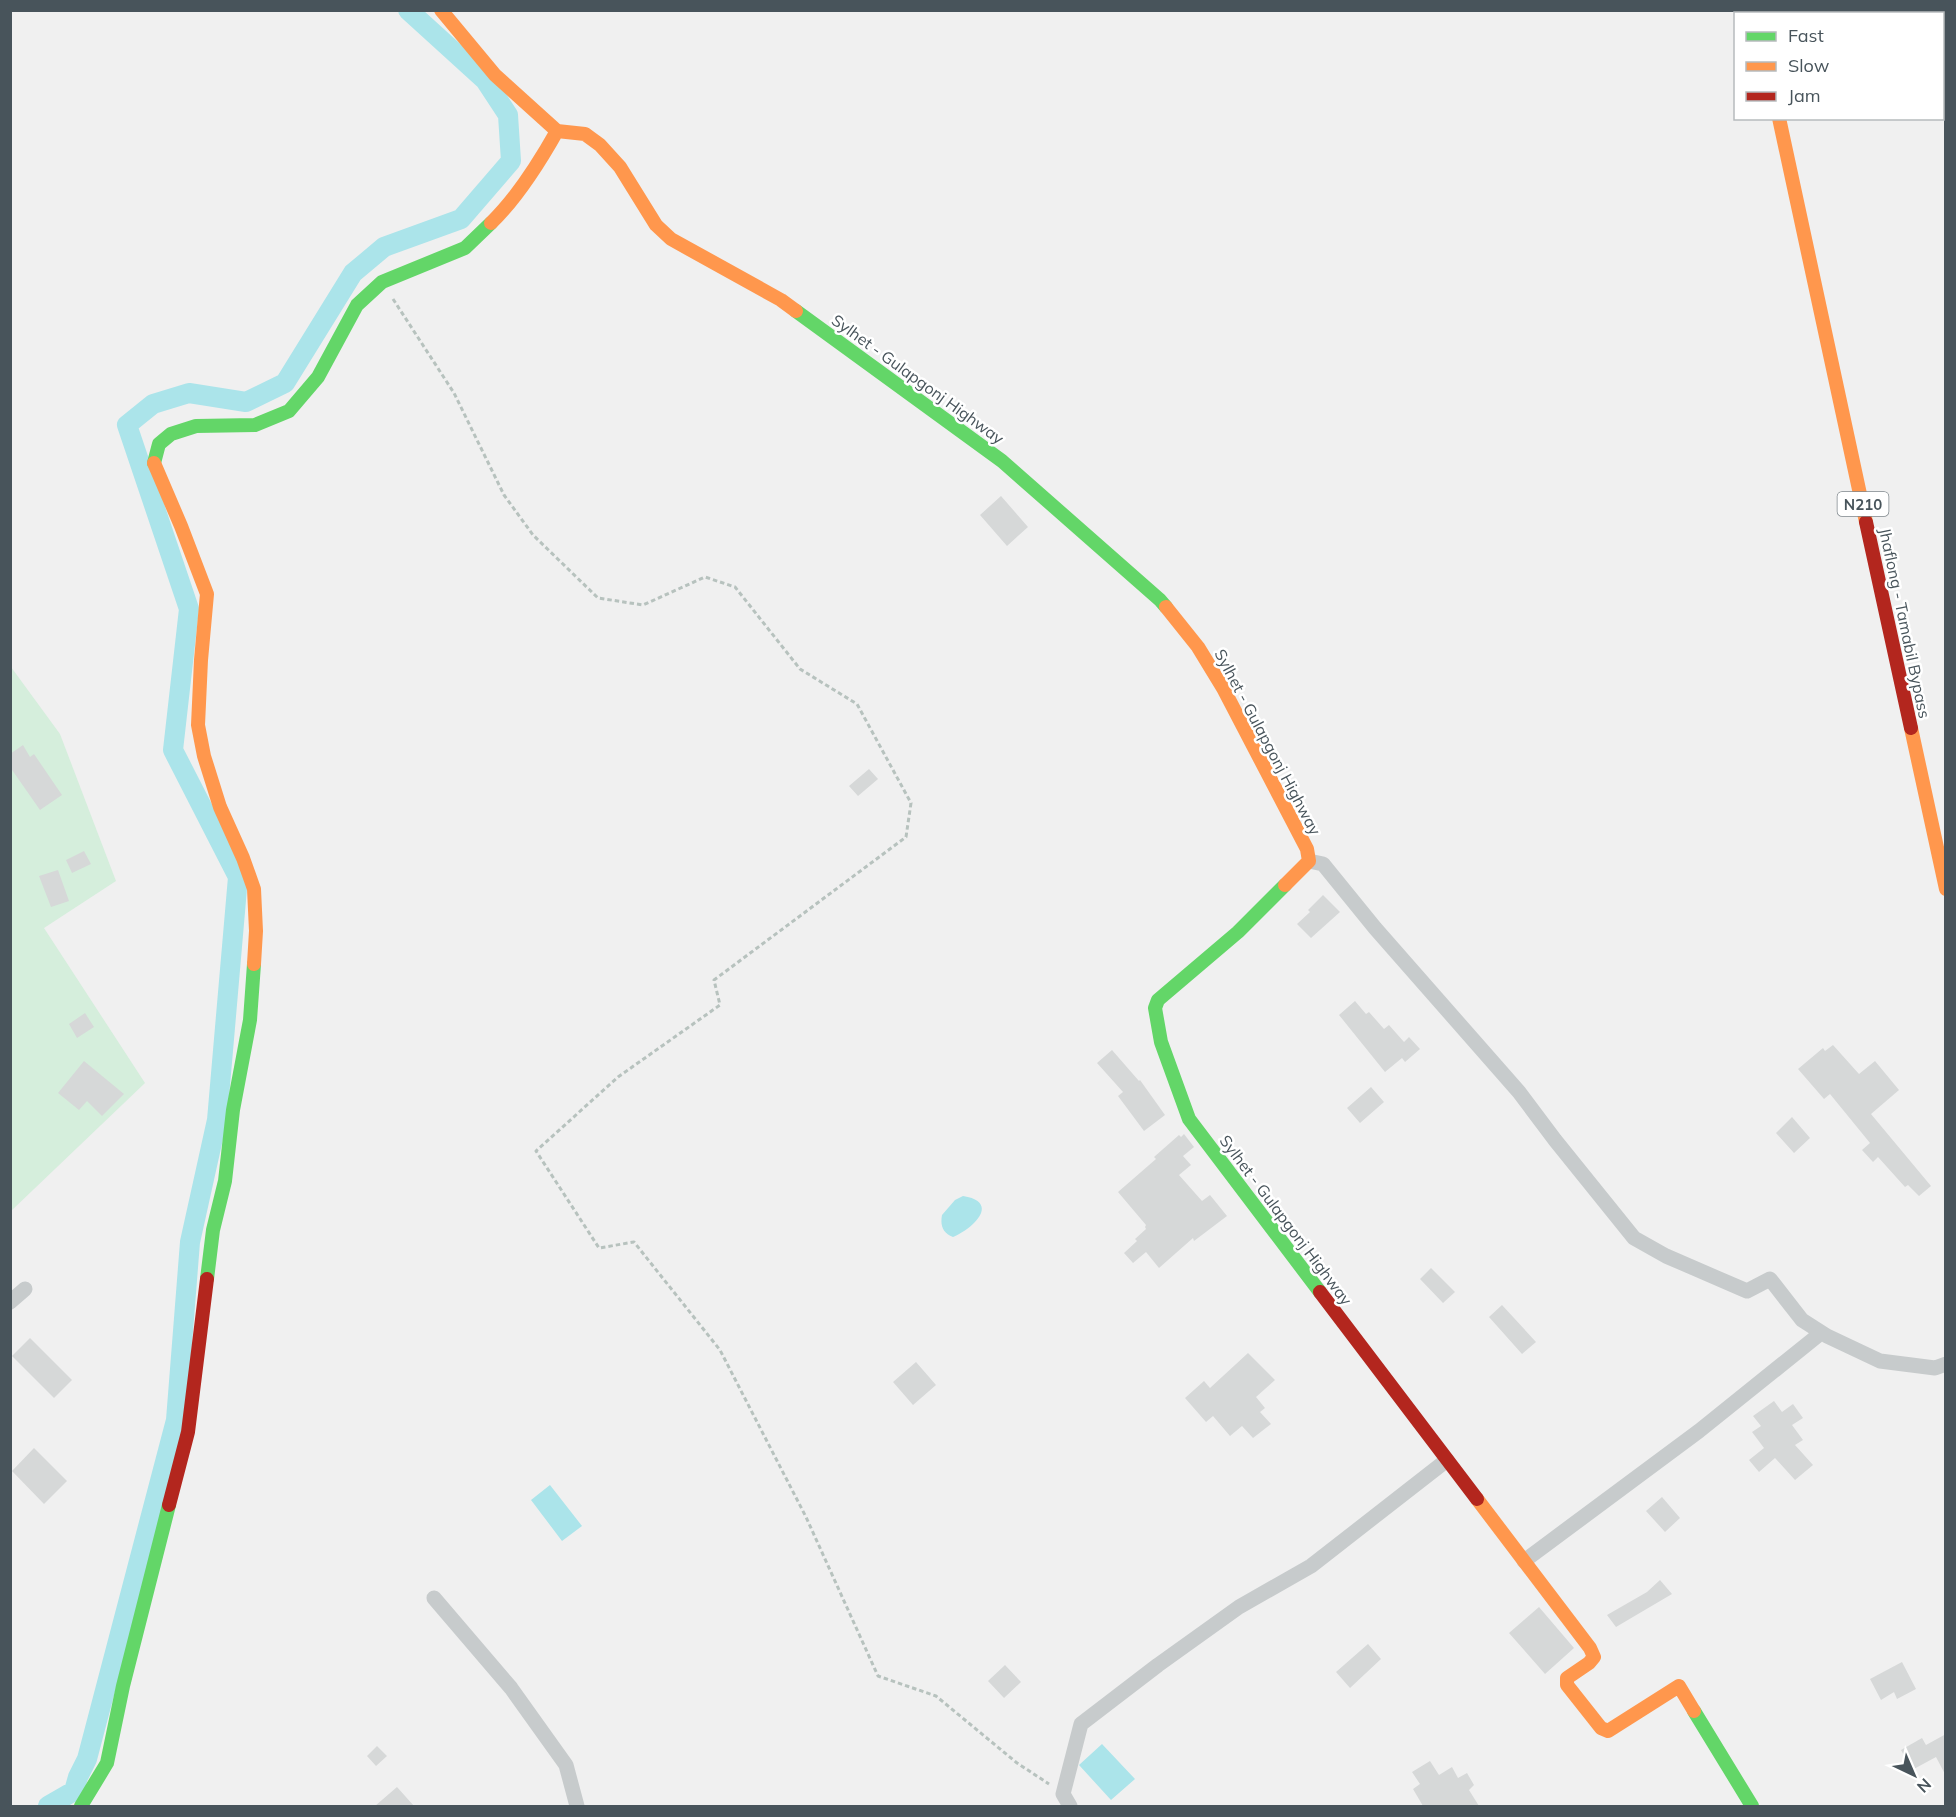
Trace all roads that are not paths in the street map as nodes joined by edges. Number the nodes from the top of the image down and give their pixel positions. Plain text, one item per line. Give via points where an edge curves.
1 (441, 10) edge
2 (1779, 120) edge
3 (557, 131) junction
4 (1309, 861) junction
5 (1946, 889) edge
6 (25, 1289) dead end
7 (10, 1302) edge
8 (1821, 1333) junction
9 (1946, 1364) edge
10 (1447, 1461) junction
11 (1524, 1561) junction
12 (434, 1599) dead end
13 (1066, 1800) edge
14 (81, 1806) edge
15 (577, 1806) edge
16 (1752, 1806) edge

1 - 3 main road via 495,75
2 - 5 main road, Jhaflong - Tamabil Bypass / N210
3 - 4 main road, Sylhet - Gulapgonj Highway via 585,134 600,145 620,167 656,225 671,239 781,300 1002,461 1160,600 1198,647 1223,688 1307,849
3 - 14 main road via 503,211 465,248 382,282 357,305 318,377 289,411 255,425 196,426 171,434 159,444 153,461 207,594 198,725 220,807 254,889 256,931 250,1020 225,1181 213,1230 188,1431 107,1763
4 - 8 street via 1323,864 1519,1092 1634,1238 1747,1291 1770,1280 1802,1320
4 - 10 main road, Sylhet - Gulapgonj Highway via 1238,932 1158,1000 1155,1008 1161,1042 1189,1119
6 - 7 street
8 - 9 street via 1880,1361 1935,1368
8 - 11 street via 1699,1431
10 - 11 main road, Sylhet - Gulapgonj Highway
10 - 13 street via 1311,1566 1239,1607 1082,1724
11 - 16 main road, Sylhet - Gulapgonj Highway via 1590,1648 1594,1657 1568,1678 1567,1685 1601,1728 1608,1731 1679,1686
12 - 15 street via 512,1688 566,1765

